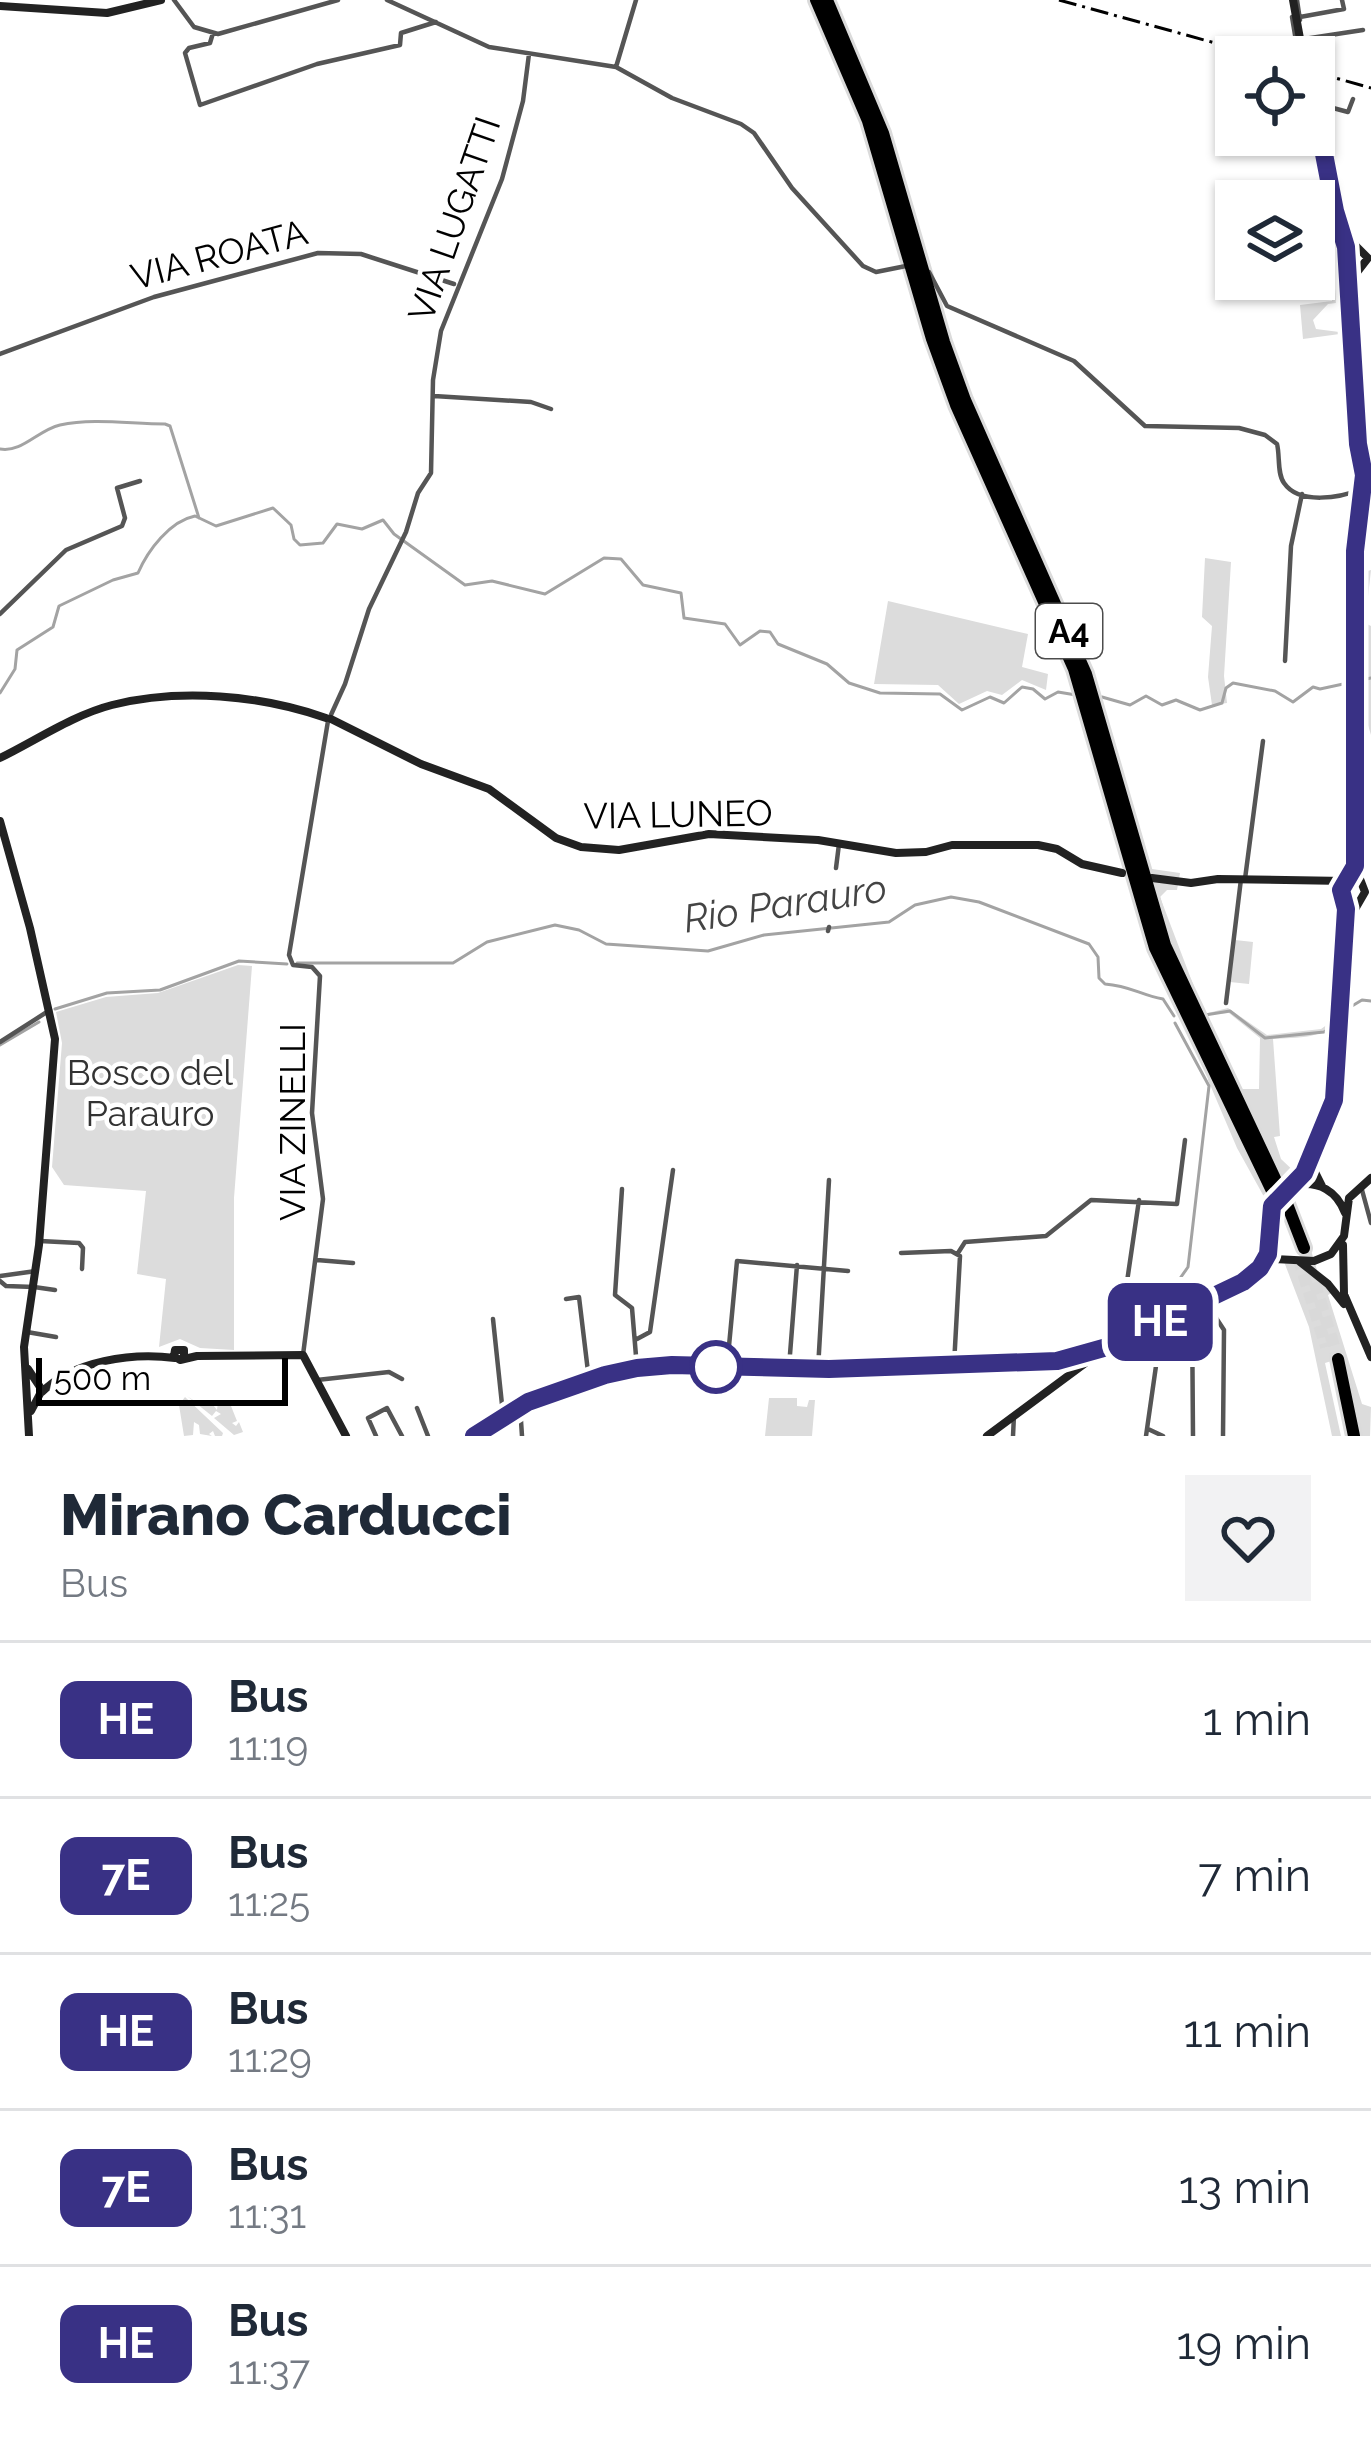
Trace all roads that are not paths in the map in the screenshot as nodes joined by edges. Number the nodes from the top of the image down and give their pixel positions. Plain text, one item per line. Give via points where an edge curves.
1 (161, 0) edge
2 (338, 0) edge
3 (387, 0) edge
4 (636, 0) edge
5 (816, 0) edge
6 (827, 0) edge
7 (1294, 0) edge
8 (1342, 0) edge
9 (177, 2) edge
10 (0, 6) edge
11 (1300, 17) junction
12 (436, 22) junction
13 (1364, 29) dead end
14 (213, 33) junction
15 (1300, 36) edge
16 (1301, 36) edge
17 (1335, 36) edge
18 (530, 54) junction
19 (616, 67) junction
20 (856, 76) junction
21 (1353, 99) dead end
22 (1335, 109) edge
23 (1326, 156) edge
24 (1341, 230) junction
25 (1367, 251) edge
26 (1347, 252) junction
27 (1346, 263) junction
28 (906, 266) dead end
29 (1359, 270) junction
30 (929, 272) dead end
31 (456, 285) junction
32 (1348, 293) junction
33 (0, 354) edge
34 (434, 396) junction
35 (551, 410) dead end
36 (140, 482) dead end
37 (1366, 493) edge
38 (1302, 494) junction
39 (0, 614) edge
40 (1285, 661) dead end
41 (329, 719) junction
42 (1263, 741) dead end
43 (0, 758) edge
44 (0, 820) edge
45 (2, 832) edge
46 (839, 843) junction
47 (836, 868) dead end
48 (1122, 873) dead end
49 (1152, 878) dead end
50 (1243, 879) junction
51 (1354, 885) edge
52 (1348, 933) junction
53 (1226, 1003) dead end
54 (50, 1010) junction
55 (0, 1042) edge
56 (1185, 1140) dead end
57 (1315, 1149) junction
58 (673, 1169) dead end
59 (1371, 1178) edge
60 (829, 1180) dead end
61 (1359, 1186) junction
62 (1281, 1188) junction
63 (622, 1189) dead end
64 (1326, 1189) junction
65 (1139, 1200) junction
66 (1283, 1206) dead end
67 (1345, 1215) junction
68 (1371, 1223) edge
69 (1270, 1233) junction
70 (1344, 1237) junction
71 (40, 1241) junction
72 (901, 1253) dead end
73 (958, 1253) junction
74 (1297, 1254) junction
75 (317, 1260) junction
76 (352, 1263) dead end
77 (796, 1264) junction
78 (82, 1268) dead end
79 (1260, 1268) junction
80 (36, 1270) junction
81 (825, 1270) junction
82 (848, 1271) dead end
83 (0, 1278) edge
84 (34, 1287) junction
85 (55, 1290) dead end
86 (566, 1299) dead end
87 (1205, 1301) junction
88 (1192, 1307) junction
89 (493, 1319) dead end
90 (1353, 1319) junction
91 (1151, 1326) junction
92 (26, 1332) junction
93 (56, 1337) dead end
94 (1126, 1338) junction
95 (637, 1340) junction
96 (1107, 1347) junction
97 (303, 1355) junction
98 (1371, 1357) edge
99 (1334, 1360) tunnel mouth
100 (1057, 1361) junction
101 (1073, 1364) junction
102 (954, 1365) junction
103 (727, 1367) junction
104 (637, 1368) junction
105 (789, 1369) junction
106 (818, 1369) junction
107 (402, 1378) dead end
108 (316, 1380) junction
109 (589, 1380) junction
110 (34, 1390) junction
111 (520, 1406) junction
112 (417, 1408) dead end
113 (503, 1414) junction
114 (1014, 1414) junction
115 (1146, 1432) edge
116 (989, 1435) edge
117 (29, 1436) edge
118 (346, 1436) edge
119 (376, 1436) edge
120 (402, 1436) edge
121 (428, 1436) edge
122 (474, 1436) edge
123 (522, 1436) edge
124 (1013, 1436) edge
125 (1163, 1436) edge
126 (1193, 1436) edge
127 (1223, 1436) edge
128 (1350, 1436) edge

1 - 10 main road via 100,13
2 - 14 street
3 - 12 street
4 - 19 street
5 - 20 highway, A4
6 - 20 highway, A4
7 - 11 street
7 - 15 main road
8 - 11 street via 1343,9
9 - 14 street via 194,27
11 - 16 street
12 - 14 street via 401,33 400,45 200,105 185,51 208,45
12 - 18 street
13 - 17 street
18 - 19 street
18 - 31 street, VIA LUGATTI via 500,185
19 - 28 street via 754,133 867,269
20 - 62 highway, A4 via 883,133 954,370 1086,674 1165,945
21 - 22 street via 1348,112
23 - 24 main road
24 - 25 main road
24 - 26 main road
25 - 26 main road
25 - 29 main road
26 - 27 main road
27 - 29 main road
27 - 32 main road
29 - 32 main road
30 - 38 street via 947,306 1074,361 1145,426 1268,436 1279,447 1283,482
31 - 33 street, VIA ROATA via 364,255 318,254 169,292
31 - 34 street, VIA LUGATTI
32 - 37 main road
34 - 35 street
34 - 41 street, VIA LUGATTI via 431,470
36 - 39 street via 117,488 122,526 66,550
37 - 38 street
37 - 51 main road via 1355,564
38 - 40 street
41 - 43 main road, VIA LUNEO via 221,695 140,700 98,710
41 - 46 main road, VIA LUNEO via 500,795 570,844 619,850 698,834
41 - 75 street, VIA ZINELLI via 289,955 293,965 320,976 312,1113 323,1199
42 - 50 street
44 - 45 main road
45 - 54 main road
46 - 47 street
46 - 48 main road, VIA LUNEO via 896,853 1039,844
49 - 50 main road
50 - 51 main road
50 - 53 street
51 - 52 main road
51 - 52 main road via 1359,902
52 - 57 main road via 1340,1074
54 - 55 street
54 - 71 main road via 55,1049
56 - 65 street via 1177,1204
57 - 62 main road
57 - 64 main road via 1314,1170
58 - 95 street via 650,1334
59 - 61 main road
60 - 81 street
61 - 64 main road
61 - 67 main road
61 - 68 street
62 - 64 main road
62 - 69 main road
63 - 95 street via 614,1292 632,1309
64 - 67 main road
65 - 73 street via 1091,1200 1046,1236 965,1242
65 - 94 street
66 - 74 highway
67 - 70 main road
69 - 74 main road via 1276,1247
69 - 79 main road
70 - 74 main road via 1322,1259
70 - 90 main road via 1341,1278
71 - 78 street via 80,1243
71 - 80 main road
72 - 73 street
73 - 102 street
74 - 79 main road
74 - 90 main road
75 - 76 street, VIA ZINELLI
75 - 97 street, VIA ZINELLI
77 - 81 street
77 - 103 street via 737,1261
77 - 105 street
79 - 87 main road
80 - 83 street
80 - 84 main road
81 - 82 street
81 - 106 street
83 - 84 street via 6,1286
84 - 85 street
84 - 92 main road
86 - 109 street via 579,1298
87 - 88 main road
87 - 127 street via 1223,1330
88 - 91 main road
88 - 126 street
89 - 113 street
90 - 98 main road
91 - 94 main road
91 - 115 street via 1156,1366
92 - 93 street
92 - 110 main road
94 - 96 main road
95 - 104 street
96 - 100 main road
96 - 101 main road
97 - 108 main road
97 - 110 main road via 150,1356 95,1364
99 - 128 highway
100 - 101 main road
100 - 102 main road
101 - 114 main road
102 - 106 main road
103 - 104 main road
103 - 105 main road
104 - 109 main road
105 - 106 main road
107 - 108 street via 389,1372
108 - 118 main road
109 - 111 main road
110 - 117 main road
111 - 113 main road
111 - 123 street
112 - 121 street
113 - 122 main road
114 - 116 main road
114 - 124 street
115 - 125 street
119 - 120 street via 368,1418 389,1408

